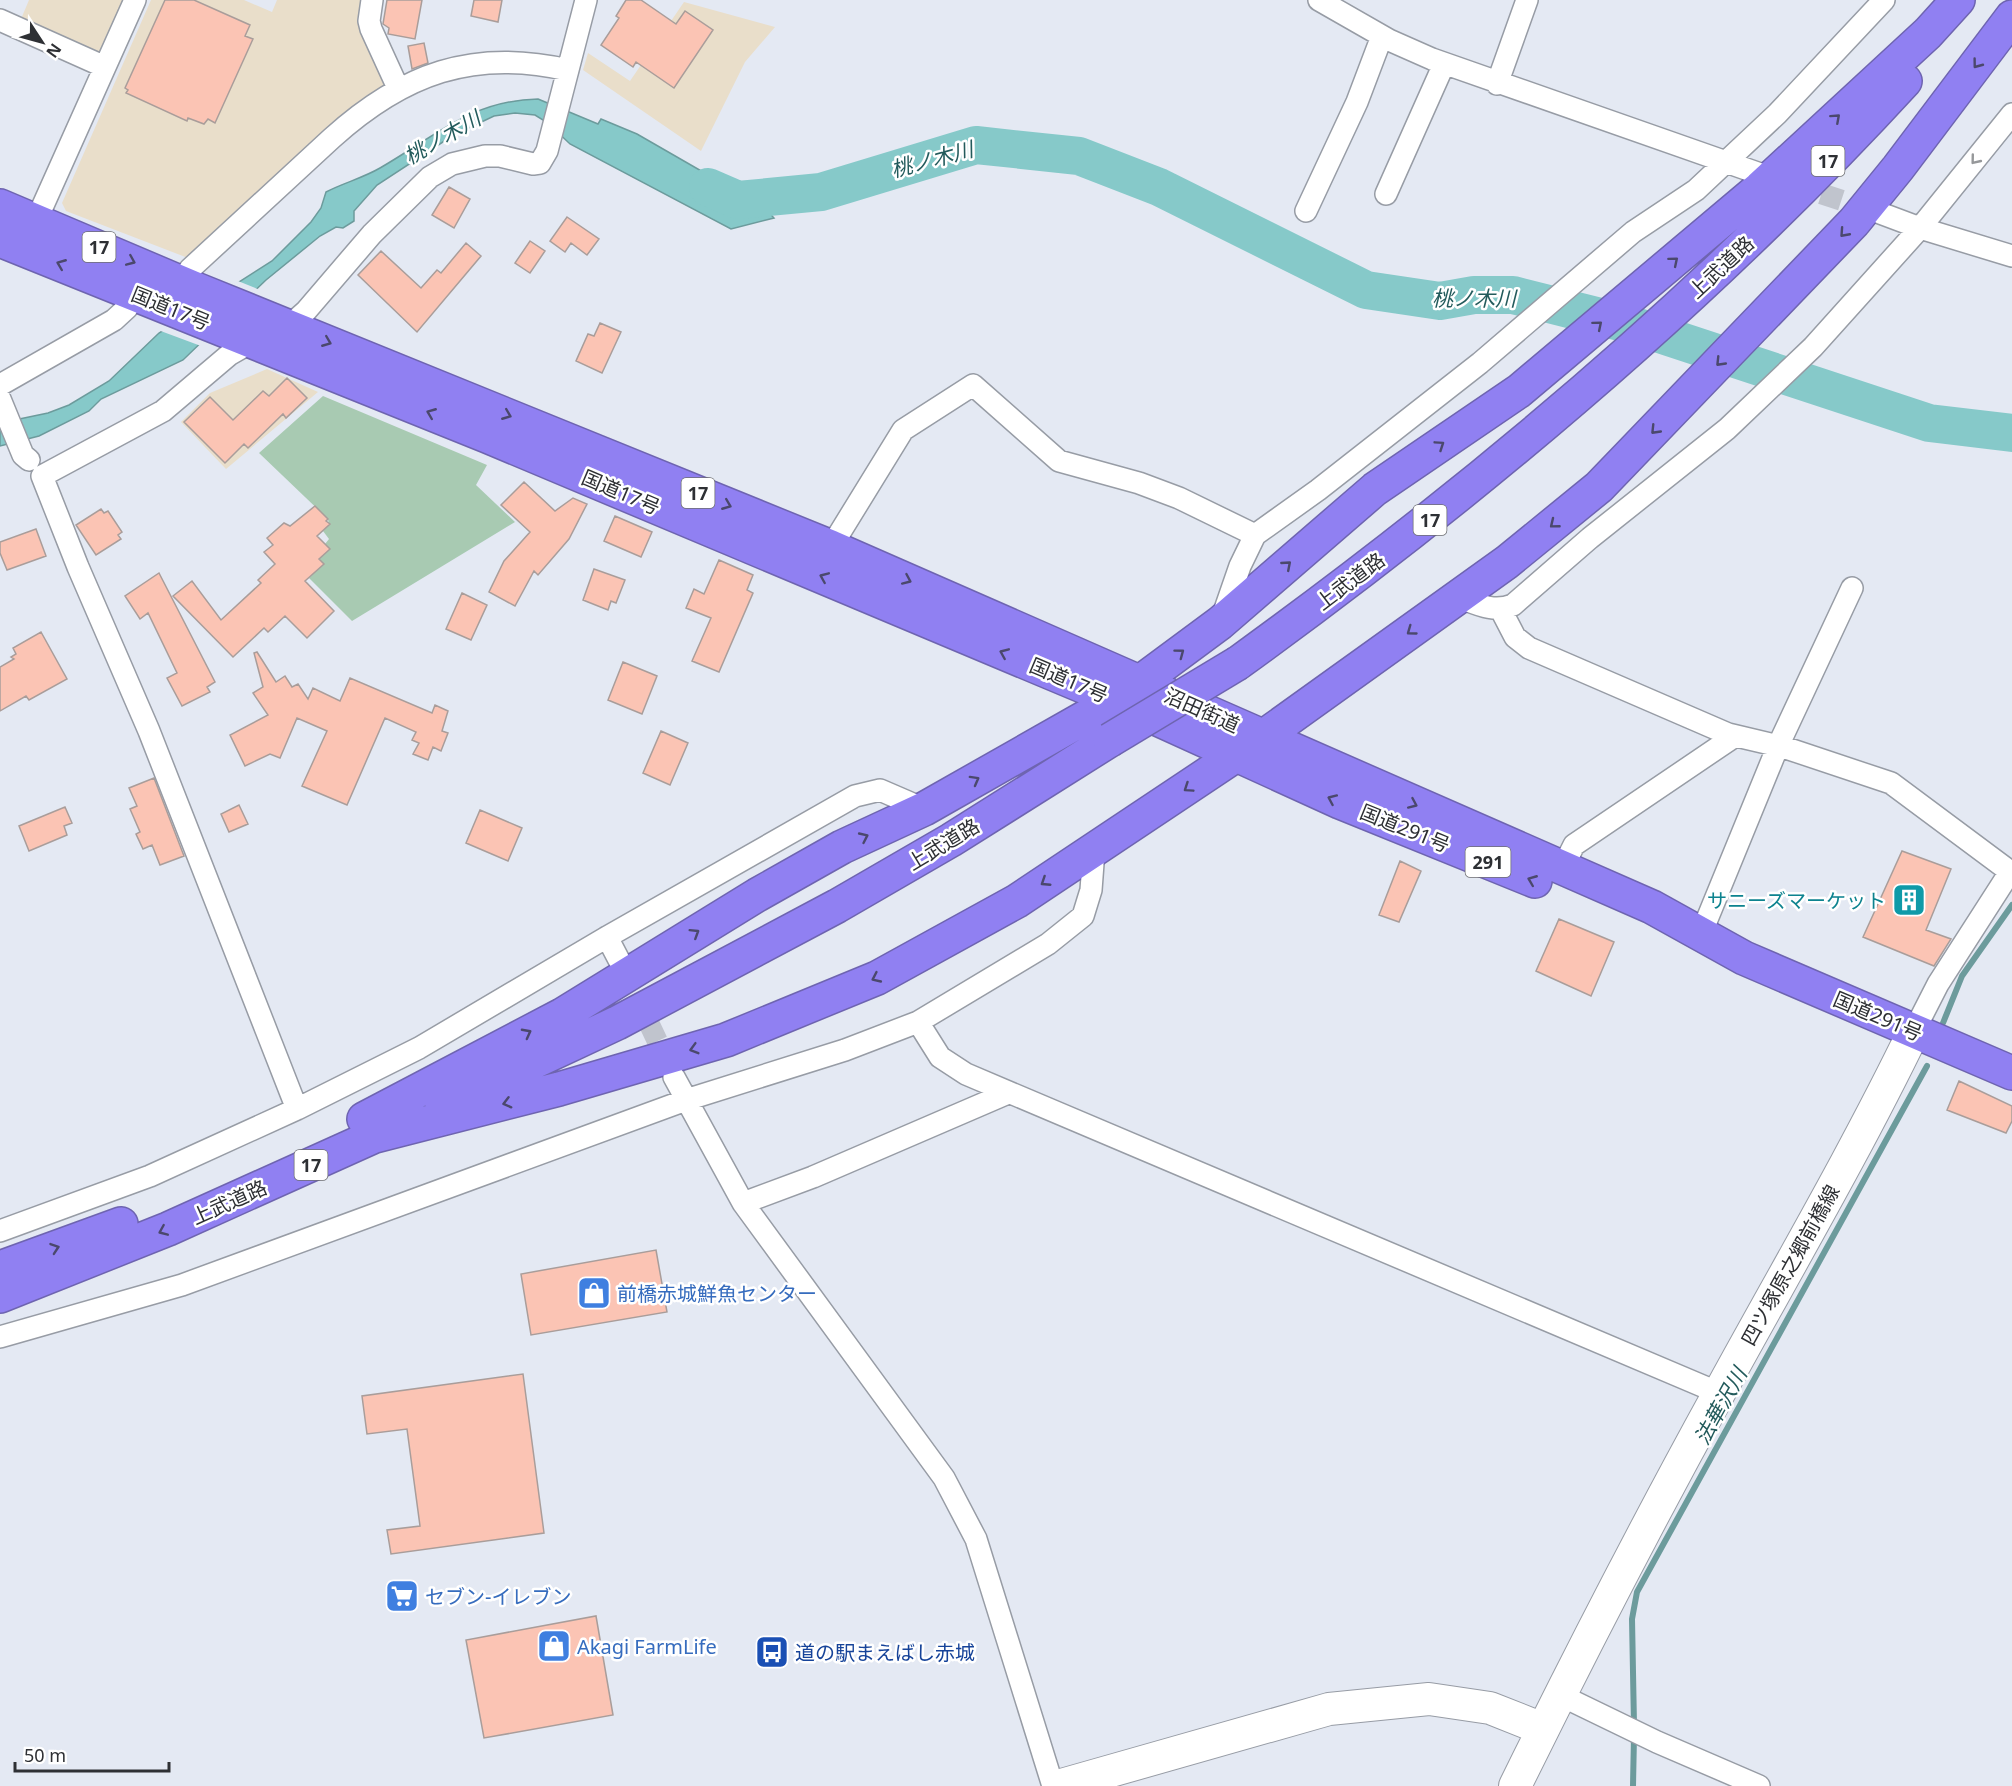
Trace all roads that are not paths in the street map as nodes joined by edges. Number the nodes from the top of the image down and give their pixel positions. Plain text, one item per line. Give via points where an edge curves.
1 (135, 0) edge
2 (372, 0) edge
3 (586, 0) edge
4 (1319, 0) edge
5 (1527, 0) edge
6 (1884, 0) edge
7 (1958, 0) edge
8 (1979, 0) edge
9 (2012, 17) edge
10 (0, 20) edge
11 (1382, 36) junction
12 (1444, 64) junction
13 (105, 67) junction
14 (568, 70) junction
15 (1497, 84) junction
16 (398, 88) junction
17 (2012, 114) edge
18 (1728, 162) junction
19 (1766, 176) dead end
20 (1386, 194) dead end
21 (0, 206) edge
22 (1306, 211) dead end
23 (1880, 213) tunnel mouth
24 (36, 221) junction
25 (1920, 228) junction
26 (0, 240) edge
27 (2012, 256) edge
28 (134, 293) junction
29 (184, 294) junction
30 (288, 327) junction
31 (245, 328) junction
32 (0, 385) edge
33 (2, 404) edge
34 (26, 457) dead end
35 (1256, 535) junction
36 (831, 547) junction
37 (1852, 588) dead end
38 (1458, 597) junction
39 (1501, 610) junction
40 (1220, 623) junction
41 (1128, 691) junction
42 (1735, 736) junction
43 (1263, 737) junction
44 (1778, 746) junction
45 (1236, 755) junction
46 (924, 809) junction
47 (1094, 850) junction
48 (1562, 869) junction
49 (2011, 872) edge
50 (1701, 934) junction
51 (607, 937) junction
52 (1744, 958) junction
53 (619, 960) tunnel mouth
54 (918, 1022) junction
55 (1914, 1031) junction
56 (2012, 1073) edge
57 (674, 1077) tunnel mouth
58 (1008, 1093) junction
59 (686, 1100) junction
60 (297, 1109) junction
61 (368, 1128) junction
62 (743, 1203) junction
63 (0, 1231) edge
64 (0, 1268) edge
65 (0, 1296) edge
66 (0, 1337) edge
67 (1719, 1393) junction
68 (1560, 1695) junction
69 (1543, 1729) junction
70 (1053, 1786) edge
71 (1058, 1786) edge
72 (1515, 1786) edge
73 (1759, 1786) edge

1 - 13 street
2 - 16 street via 371,29
3 - 14 street
4 - 11 street
5 - 15 street
6 - 18 street
40 -> 7 highway via 1375,489 1519,391 1629,299 1760,188 1928,33
8 - 61 highway, 上武道路 / 17, bridge via 1819,171 1670,315 1436,515 1238,663 848,900 617,1023
9 -> 38 highway via 1854,222 1599,487
10 - 13 street
11 - 12 street
11 - 22 street via 1357,102
12 - 15 street
12 - 20 street
13 - 24 street
14 - 16 street via 535,63 473,64
14 - 30 street via 547,151 540,163 485,156 452,164 430,177
15 - 18 street
16 - 29 street via 332,138 190,269
17 -> 25 street
18 - 19 street
18 - 35 street via 1696,190 1633,232 1318,490
21 - 24 highway, 国道17号 / 17
23 - 25 street
24 -> 29 highway, 国道17号 / 17
25 - 27 street
25 - 39 street via 1846,313 1727,429 1513,605
28 -> 26 highway, 国道17号 / 17
28 - 29 highway, 国道17号 / 17
28 - 32 street via 127,308 114,320
29 - 31 highway, 国道17号 / 17
30 - 31 highway, 国道17号 / 17
30 -> 36 highway, 国道17号 / 17
41 -> 31 highway, 国道17号 / 17 via 528,453
31 - 60 street via 229,355 163,411 42,476 149,731
33 - 34 street
35 - 36 street via 1179,498 1059,461 973,385 903,430
35 - 40 street via 1240,566
36 -> 41 highway, 国道17号 / 17
37 - 44 street
38 - 39 street
38 -> 43 highway
39 - 42 street via 1515,637 1529,648
41 -> 40 highway
41 - 43 highway, 沼田街道 / 17
41 - 45 highway, 国道17号 / 17
46 -> 41 highway
42 - 44 street
42 - 48 street via 1574,845
43 - 45 highway
43 -> 48 highway, 国道291号 / 291
44 - 49 street via 1891,783
44 - 50 street
45 -> 47 highway
52 -> 45 highway, 国道291号 / 291 via 1680,940 1340,802
46 - 51 street via 880,790 855,796
61 -> 46 highway via 757,895 833,852
47 - 54 street via 1091,890 1083,916 1048,944
47 -> 61 highway via 1017,901 877,978 726,1040 559,1089
48 - 50 highway, 国道291号 / 291 via 1652,907
49 - 55 street via 1938,984
50 - 52 highway, 国道291号 / 291
51 - 53 street
51 - 60 street via 419,1048
52 - 55 highway, 国道291号 / 291
54 - 58 street via 940,1057
54 - 59 street via 845,1050
55 - 56 highway, 国道291号 / 291
55 - 67 main road, 四ツ塚原之郷前橋線 via 1813,1228
57 - 59 street
58 - 62 street
58 - 67 street
59 - 62 street
59 - 66 street via 182,1285
60 - 63 street via 150,1176
64 -> 61 highway, 上武道路 / 17
61 -> 65 highway, 上武道路 / 17 via 168,1229
62 - 70 street via 944,1478 976,1539
67 - 68 main road, 四ツ塚原之郷前橋線 via 1605,1603
68 - 69 main road, 四ツ塚原之郷前橋線
68 - 73 street
69 - 71 main road via 1490,1708 1429,1699 1329,1709
69 - 72 main road, 四ツ塚原之郷前橋線

